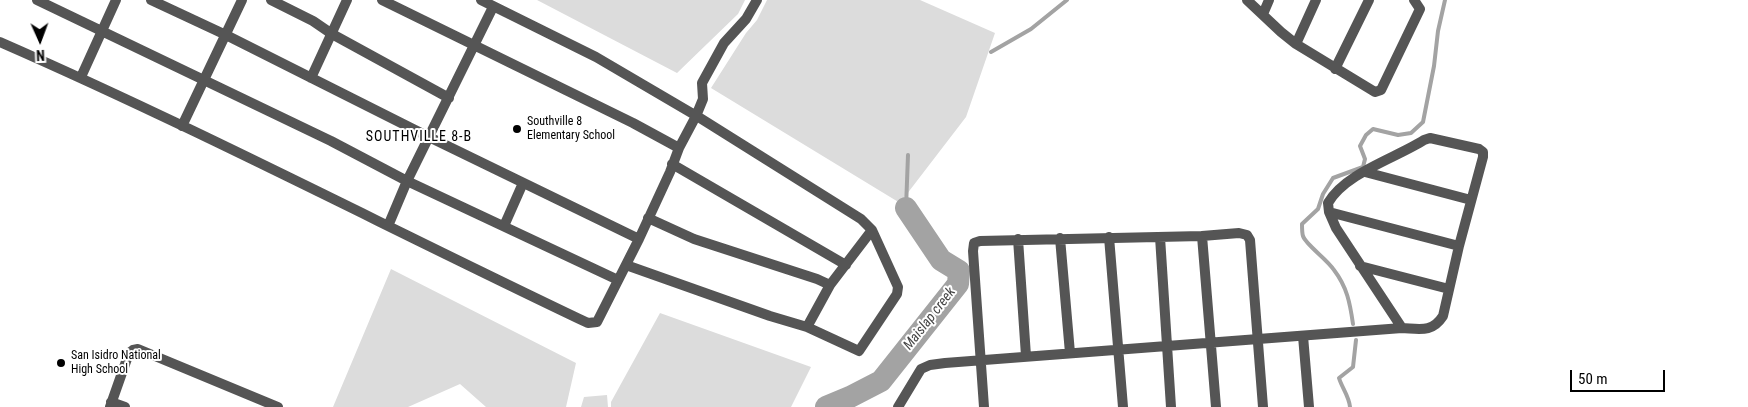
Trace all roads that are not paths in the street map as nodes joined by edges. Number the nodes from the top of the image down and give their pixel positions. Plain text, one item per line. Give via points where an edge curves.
1 (37, 0) edge
2 (116, 0) edge
3 (151, 0) edge
4 (242, 0) edge
5 (271, 0) edge
6 (347, 0) edge
7 (382, 0) edge
8 (481, 0) edge
9 (757, 0) edge
10 (1247, 0) edge
11 (1269, 0) edge
12 (1316, 0) edge
13 (1368, 0) edge
14 (1414, 0) edge
15 (493, 7) junction
16 (1263, 14) junction
17 (102, 32) junction
18 (332, 34) junction
19 (226, 35) junction
20 (0, 42) edge
21 (1296, 44) junction
22 (474, 45) junction
23 (1335, 69) junction
24 (81, 77) junction
25 (311, 78) junction
26 (205, 81) junction
27 (449, 98) junction
28 (696, 116) junction
29 (182, 126) junction
30 (429, 138) junction
31 (679, 148) junction
32 (672, 164) junction
33 (1365, 172) junction
34 (407, 181) junction
35 (523, 183) junction
36 (1471, 200) junction
37 (1329, 212) junction
38 (648, 218) junction
39 (388, 226) junction
40 (504, 226) junction
41 (872, 230) junction
42 (1202, 236) junction
43 (1109, 237) junction
44 (1160, 237) junction
45 (1060, 238) junction
46 (639, 239) junction
47 (1018, 240) junction
48 (1459, 246) junction
49 (626, 265) junction
50 (846, 265) junction
51 (1360, 266) junction
52 (618, 280) junction
53 (830, 285) junction
54 (1449, 289) junction
55 (807, 327) junction
56 (1402, 328) junction
57 (1303, 336) junction
58 (1257, 339) junction
59 (1211, 343) junction
60 (1166, 346) junction
61 (1118, 350) junction
62 (1070, 353) junction
63 (1026, 356) junction
64 (980, 360) junction
65 (111, 405) edge
66 (125, 407) edge
67 (278, 407) edge
68 (898, 407) edge
69 (984, 407) edge
70 (1122, 407) edge
71 (1171, 407) edge
72 (1216, 407) edge
73 (1263, 407) edge
74 (1309, 407) edge

1 - 17 street
2 - 17 street
3 - 19 street
4 - 19 street
5 - 18 street
6 - 18 street
7 - 22 street
8 - 15 street
9 - 28 street via 746,19 724,43 702,83 703,100
10 - 16 street
11 - 16 street
12 - 21 street
13 - 23 street
14 - 23 street via 1420,9 1378,92
15 - 22 street
15 - 28 street via 596,58
16 - 21 street
17 - 24 street
17 - 26 street
18 - 25 street
18 - 27 street
19 - 25 street
19 - 26 street
20 - 24 street
21 - 23 street
22 - 27 street
22 - 31 street via 633,122
24 - 29 street
25 - 30 street
26 - 29 street
26 - 34 street
27 - 30 street
28 - 31 street
28 - 41 street via 861,219
29 - 39 street
30 - 34 street
30 - 35 street
31 - 32 street
32 - 38 street
32 - 50 street
33 - 36 street
33 - 36 street via 1430,138 1479,149 1484,157
33 - 37 street via 1342,186 1332,197 1328,203
34 - 39 street
34 - 40 street
35 - 40 street
35 - 46 street
36 - 48 street
37 - 48 street
37 - 51 street
38 - 46 street
38 - 53 street via 694,239
39 - 52 street via 588,323 597,322
40 - 52 street
41 - 50 street
41 - 55 street via 898,287 897,294 859,351
42 - 44 street
42 - 58 street via 1239,234 1247,235 1250,240
42 - 59 street
43 - 44 street
43 - 45 street
43 - 61 street
44 - 60 street
45 - 47 street
45 - 62 street
46 - 49 street
47 - 63 street
47 - 64 street via 974,243
48 - 54 street
49 - 52 street
49 - 55 street
50 - 53 street
51 - 54 street
51 - 56 street
53 - 55 street
54 - 56 street via 1443,316 1437,325 1427,329
56 - 57 street
57 - 58 street
57 - 74 street
58 - 59 street
58 - 73 street
59 - 60 street
59 - 72 street
60 - 61 street
60 - 71 street
61 - 62 street
61 - 70 street
62 - 63 street
63 - 64 street
64 - 68 street via 925,366
64 - 69 street
65 - 66 street
65 - 67 street via 129,353 138,349

